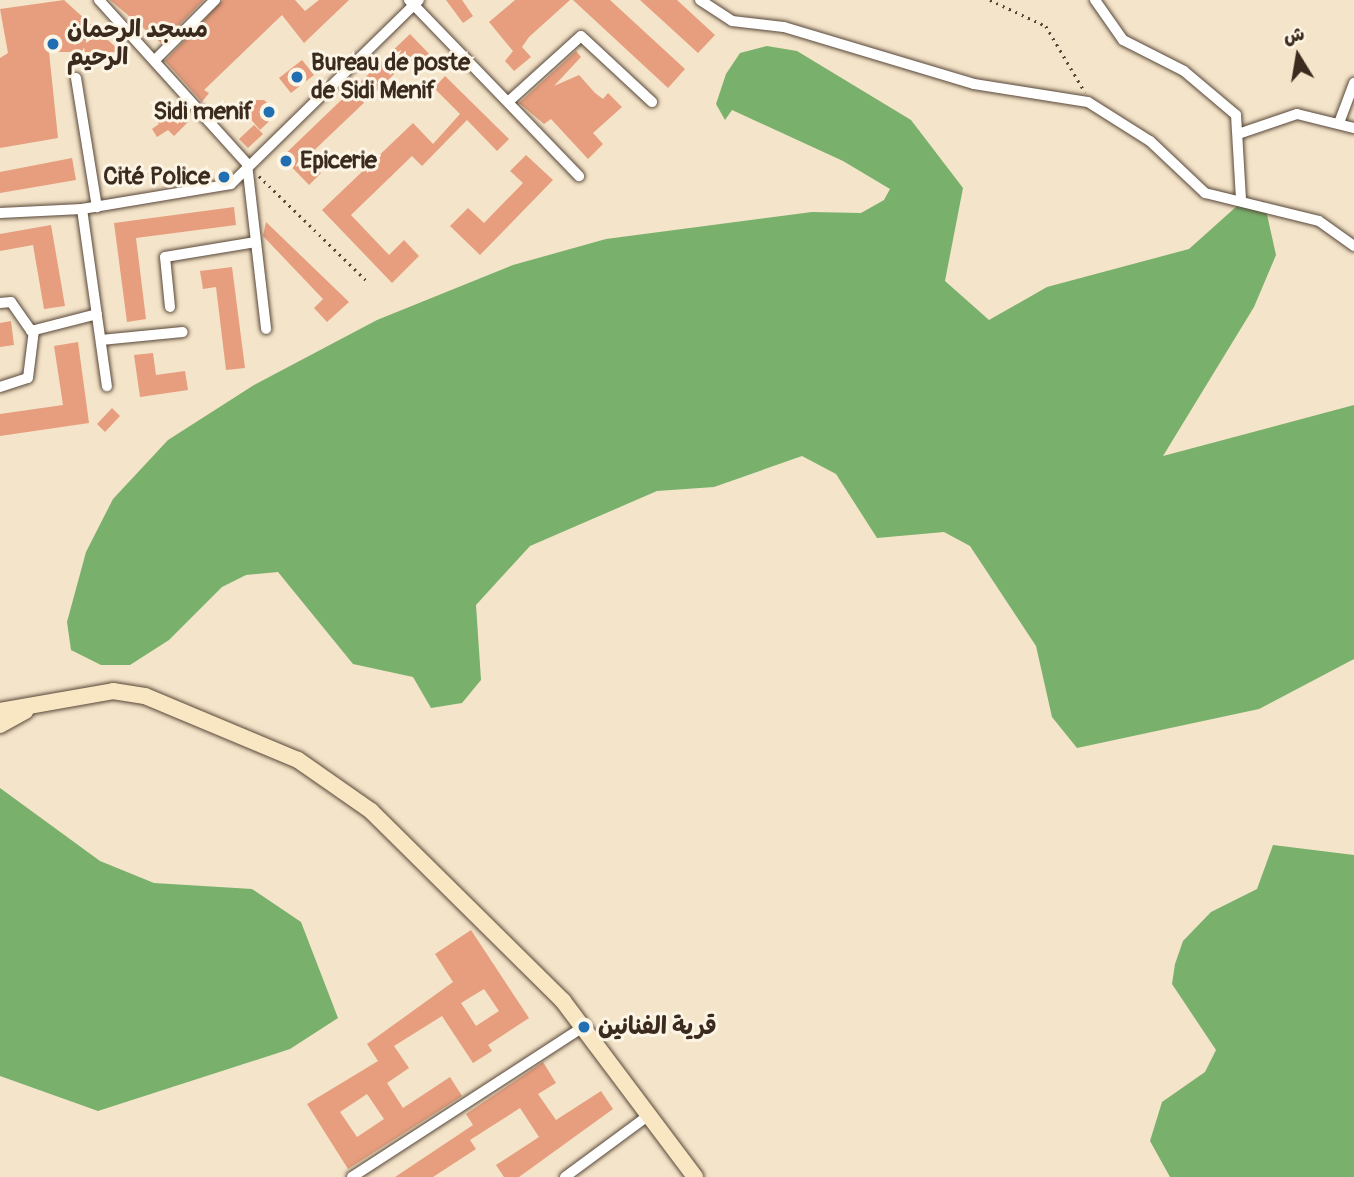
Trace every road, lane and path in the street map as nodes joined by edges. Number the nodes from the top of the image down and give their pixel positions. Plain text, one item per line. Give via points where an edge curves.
1 (215, 0) edge
2 (700, 0) edge
3 (990, 0) edge
4 (1095, 0) edge
5 (106, 2) edge
6 (414, 2) edge
7 (155, 60) junction
8 (76, 78) dead end
9 (1354, 83) edge
10 (508, 102) junction
11 (652, 102) dead end
12 (1088, 102) junction
13 (1339, 123) junction
14 (1354, 128) edge
15 (1241, 133) junction
16 (247, 164) junction
17 (579, 176) dead end
18 (1241, 198) junction
19 (97, 207) junction
20 (82, 209) junction
21 (0, 212) edge
22 (256, 242) junction
23 (1354, 246) edge
24 (369, 283) dead end
25 (0, 303) edge
26 (170, 307) dead end
27 (97, 314) junction
28 (266, 329) dead end
29 (34, 330) junction
30 (183, 332) dead end
31 (101, 340) junction
32 (107, 386) dead end
33 (0, 387) edge
34 (51, 702) junction
35 (0, 711) edge
36 (0, 725) edge
37 (583, 1027) junction
38 (649, 1115) junction
39 (352, 1177) edge
40 (565, 1177) edge
41 (695, 1177) edge

1 - 7 street
2 - 12 street via 732,21 784,27 974,84
3 - 12 path via 1046,26 1081,75
4 - 15 street via 1123,40 1184,71 1236,115
5 - 7 street
6 - 10 street
6 - 16 street
7 - 16 street
8 - 19 street
9 - 13 street
10 - 11 street via 582,36
10 - 17 street
12 - 18 street via 1150,141 1205,193
13 - 14 street
13 - 15 street via 1297,114
15 - 18 street
16 - 19 street via 231,184 209,192
16 - 22 street
16 - 24 path
18 - 23 street via 1319,221
19 - 20 street
20 - 21 street
20 - 27 street
22 - 26 street via 165,257
22 - 28 street
25 - 29 street via 10,302
27 - 29 street
27 - 31 street
29 - 33 street via 28,378
30 - 31 street
31 - 32 street
34 - 35 main road
34 - 36 main road
34 - 37 main road via 113,691 145,696 298,760 371,810
37 - 38 main road
37 - 39 street
38 - 40 street
38 - 41 main road

